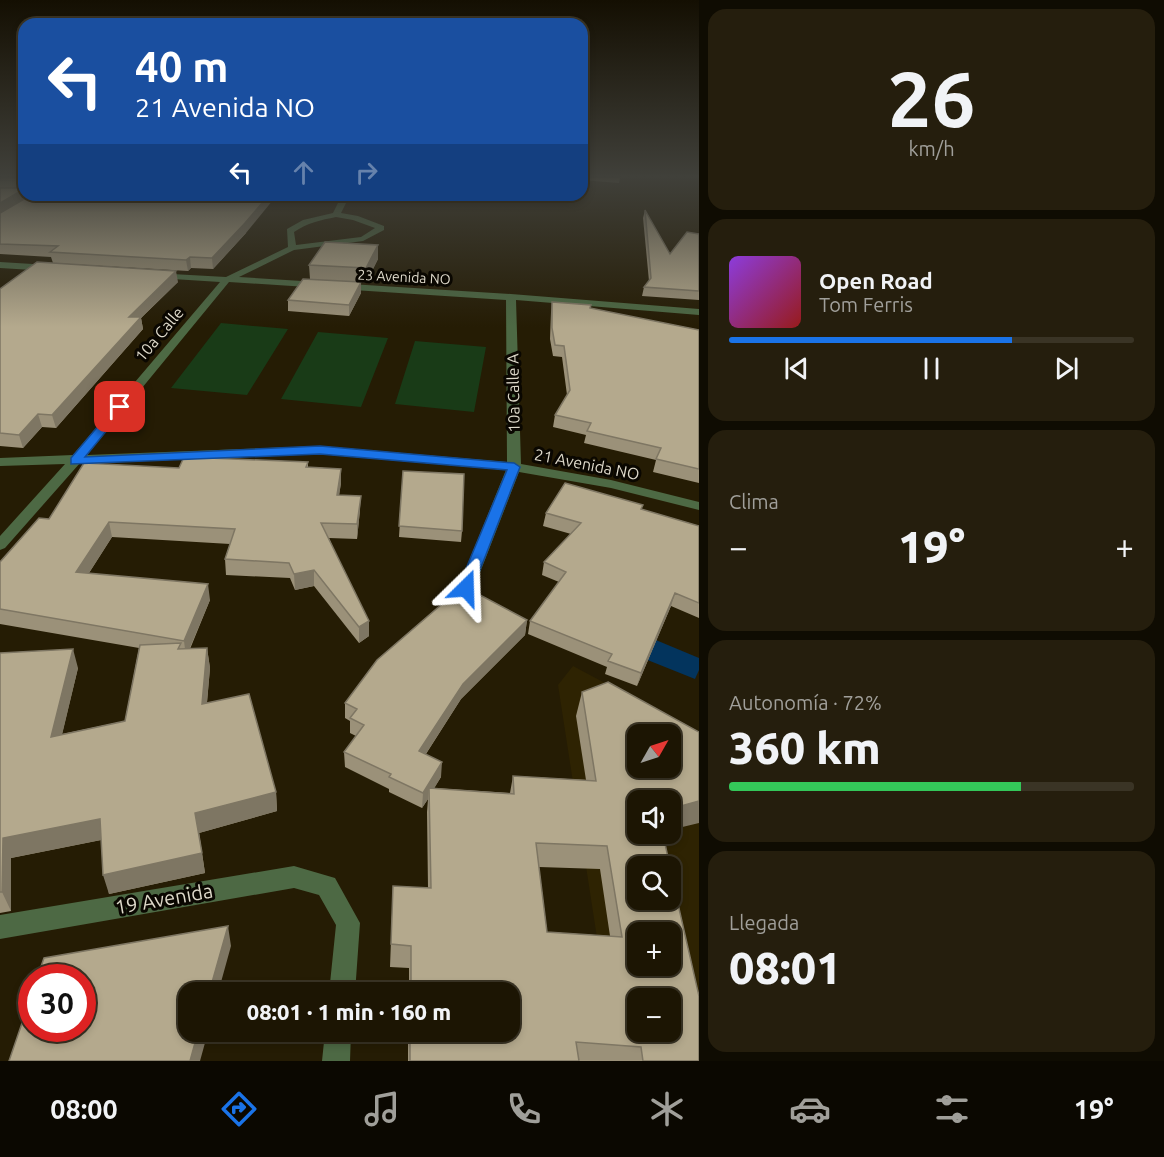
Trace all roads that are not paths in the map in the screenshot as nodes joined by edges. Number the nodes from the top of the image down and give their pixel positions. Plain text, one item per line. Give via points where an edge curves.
1 (295, 228) edge
2 (380, 228) edge
3 (291, 248) junction
4 (0, 265) edge
5 (60, 269) edge
6 (143, 274) edge
7 (226, 280) junction
8 (511, 297) junction
9 (699, 312) edge
10 (75, 461) junction
11 (0, 462) edge
12 (514, 467) junction
13 (699, 506) edge
14 (0, 545) edge
15 (466, 588) edge
16 (0, 927) edge
17 (343, 982) edge
18 (337, 1042) edge
19 (336, 1061) edge

1 - 3 street via 290,231
2 - 3 street via 363,239
3 - 7 street
4 - 5 street
6 - 7 street, 23 Avenida NO
7 - 8 street, 23 Avenida NO
7 - 10 street, 10a Calle
8 - 9 street, 23 Avenida NO
8 - 12 street, 10a Calle A
10 - 11 street, 21 Avenida NO
10 - 12 street, 21 Avenida NO via 320,450
10 - 14 street, 10a Calle
12 - 13 street, 21 Avenida NO via 611,484
12 - 15 street, 10a Calle A
16 - 17 street, 19 Avenida via 294,877 327,886 348,923
18 - 19 street

